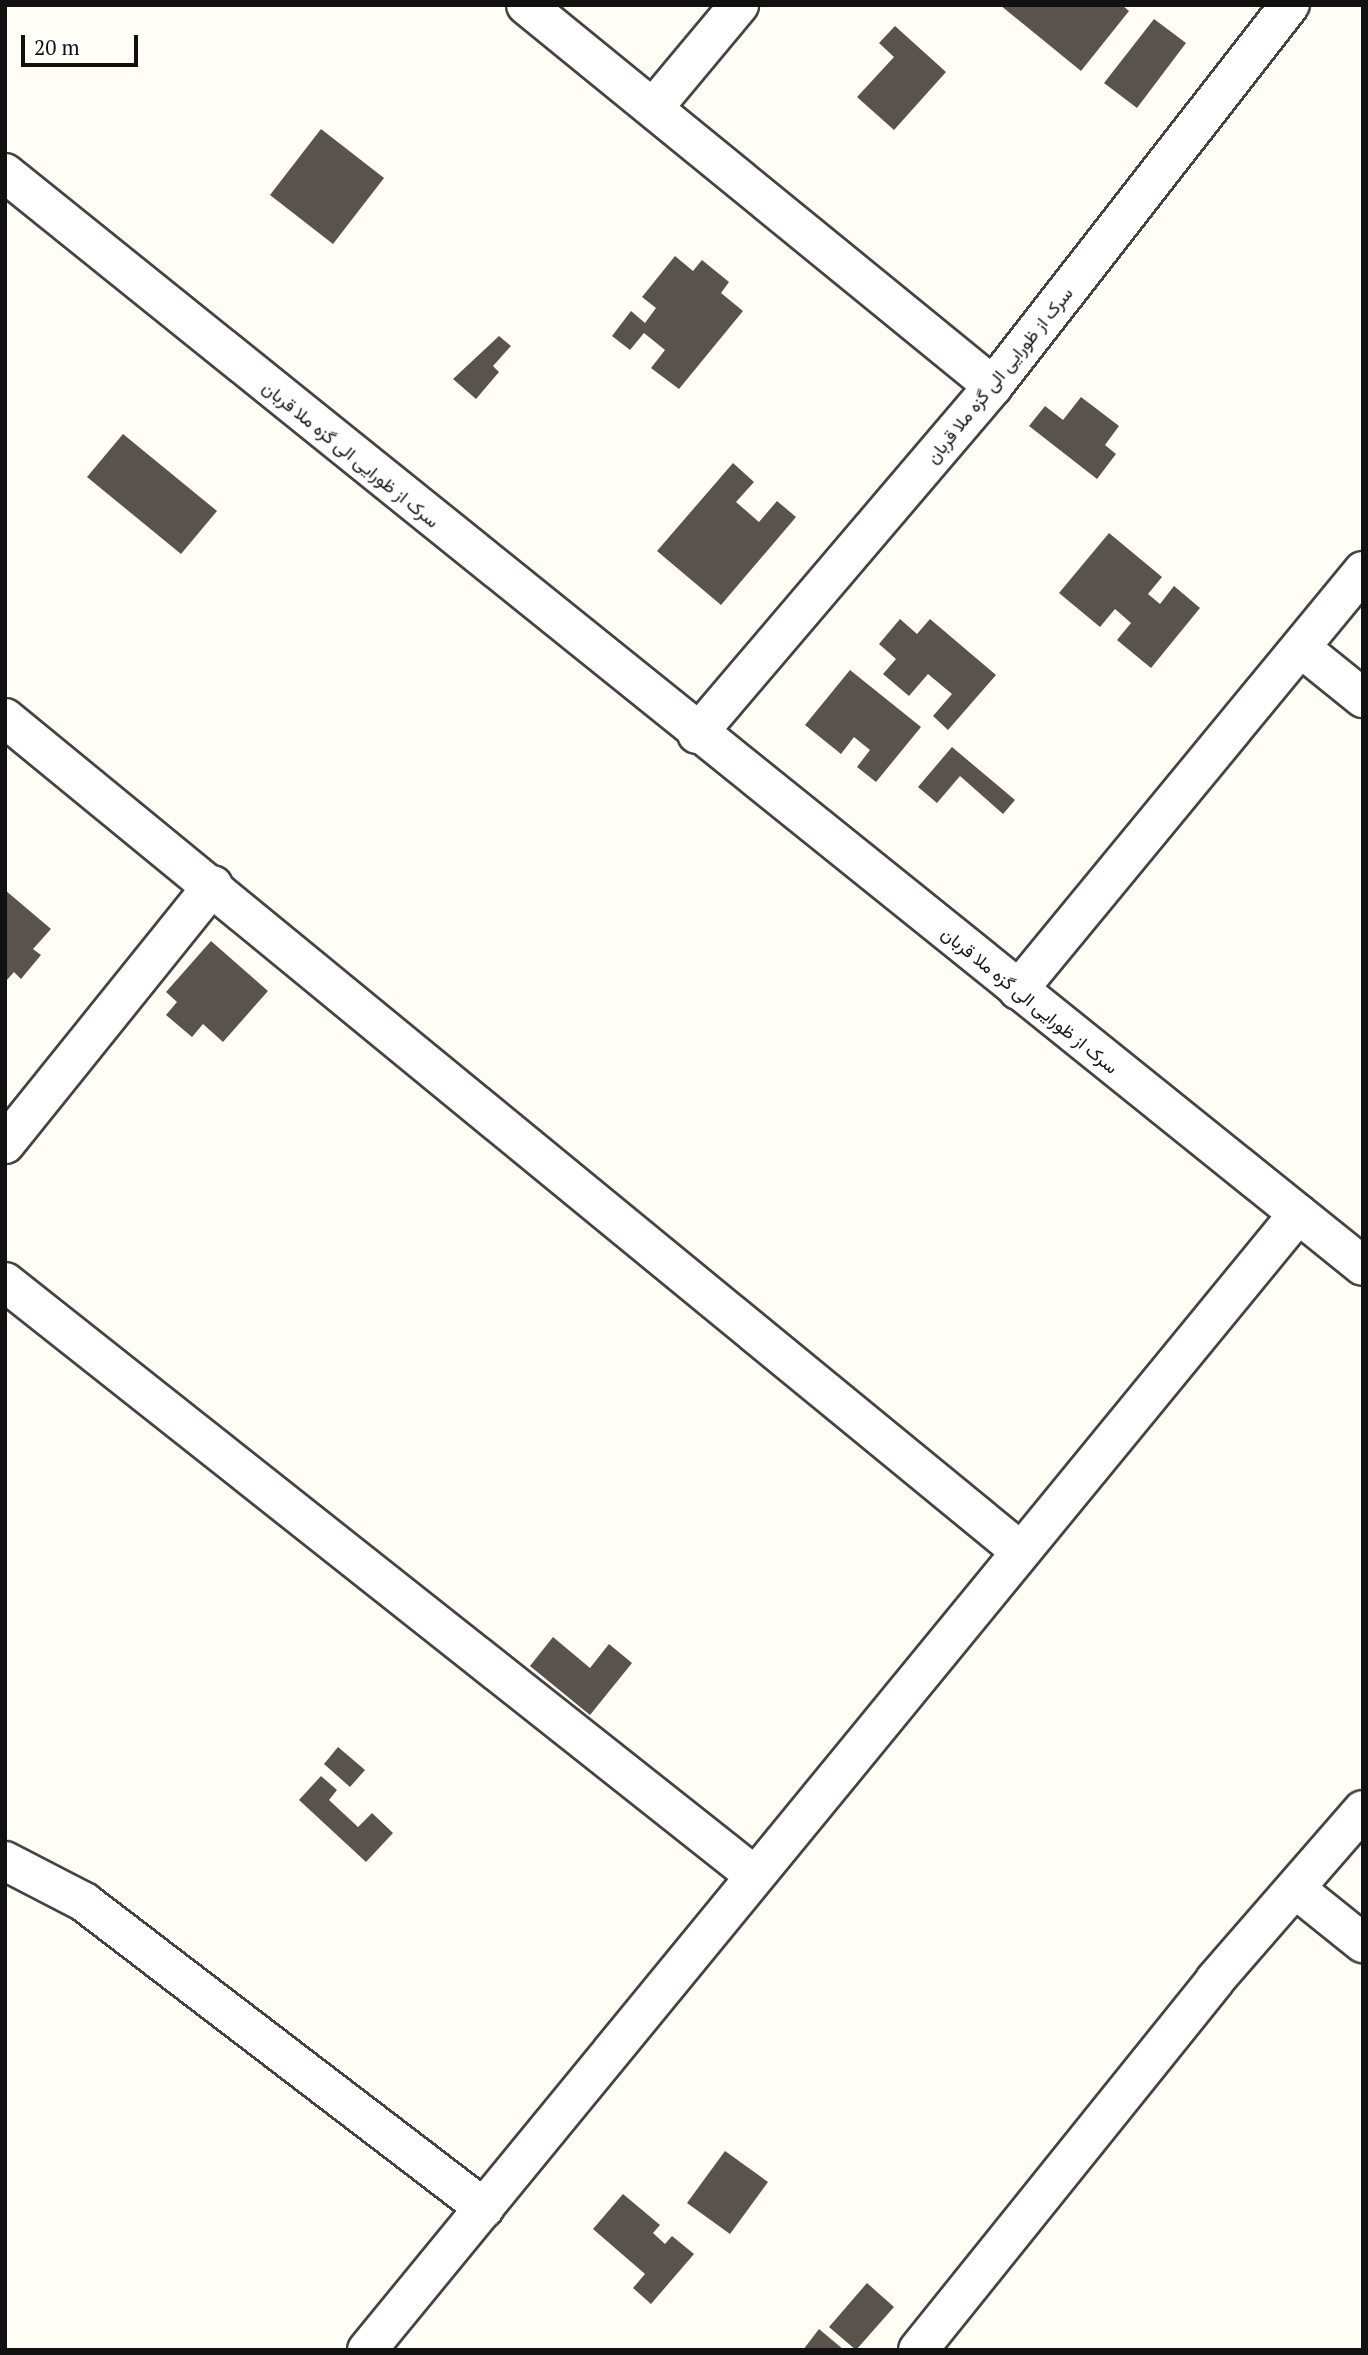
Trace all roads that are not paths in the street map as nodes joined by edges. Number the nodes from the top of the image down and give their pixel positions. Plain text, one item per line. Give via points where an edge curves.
1 (526, 5) edge
2 (739, 5) edge
3 (1290, 5) edge
4 (654, 107) junction
5 (5, 173) edge
6 (993, 386) junction
7 (1363, 571) edge
8 (1301, 648) junction
9 (1363, 698) edge
10 (5, 718) edge
11 (697, 734) junction
12 (214, 885) junction
13 (1018, 990) junction
14 (5, 1144) edge
15 (1298, 1214) junction
16 (1363, 1266) edge
17 (5, 1282) edge
18 (1019, 1550) junction
19 (1363, 1810) edge
20 (5, 1861) edge
21 (754, 1875) junction
22 (1297, 1890) junction
23 (1363, 1943) edge
24 (484, 2208) junction
25 (368, 2350) edge
26 (918, 2350) edge

1 - 4 street
2 - 4 street
3 - 6 street, سرک از ظورایی الی گزه ملا قربان
4 - 6 street
5 - 11 street, سرک از ظورایی الی گزه ملا قربان
6 - 11 street, سرک از ظورایی الی گزه ملا قربان
7 - 8 street
8 - 9 street
8 - 13 street
10 - 12 street
11 - 13 street, سرک از ظورایی الی گزه ملا قربان
12 - 14 street
12 - 18 street
13 - 15 street, سرک از ظورایی الی گزه ملا قربان
15 - 16 street, سرک از ظورایی الی گزه ملا قربان
15 - 18 street
17 - 21 street
18 - 21 street
19 - 22 street
20 - 24 street via 84,1902
21 - 24 street
22 - 23 street
22 - 26 street via 1215,1980
24 - 25 street

